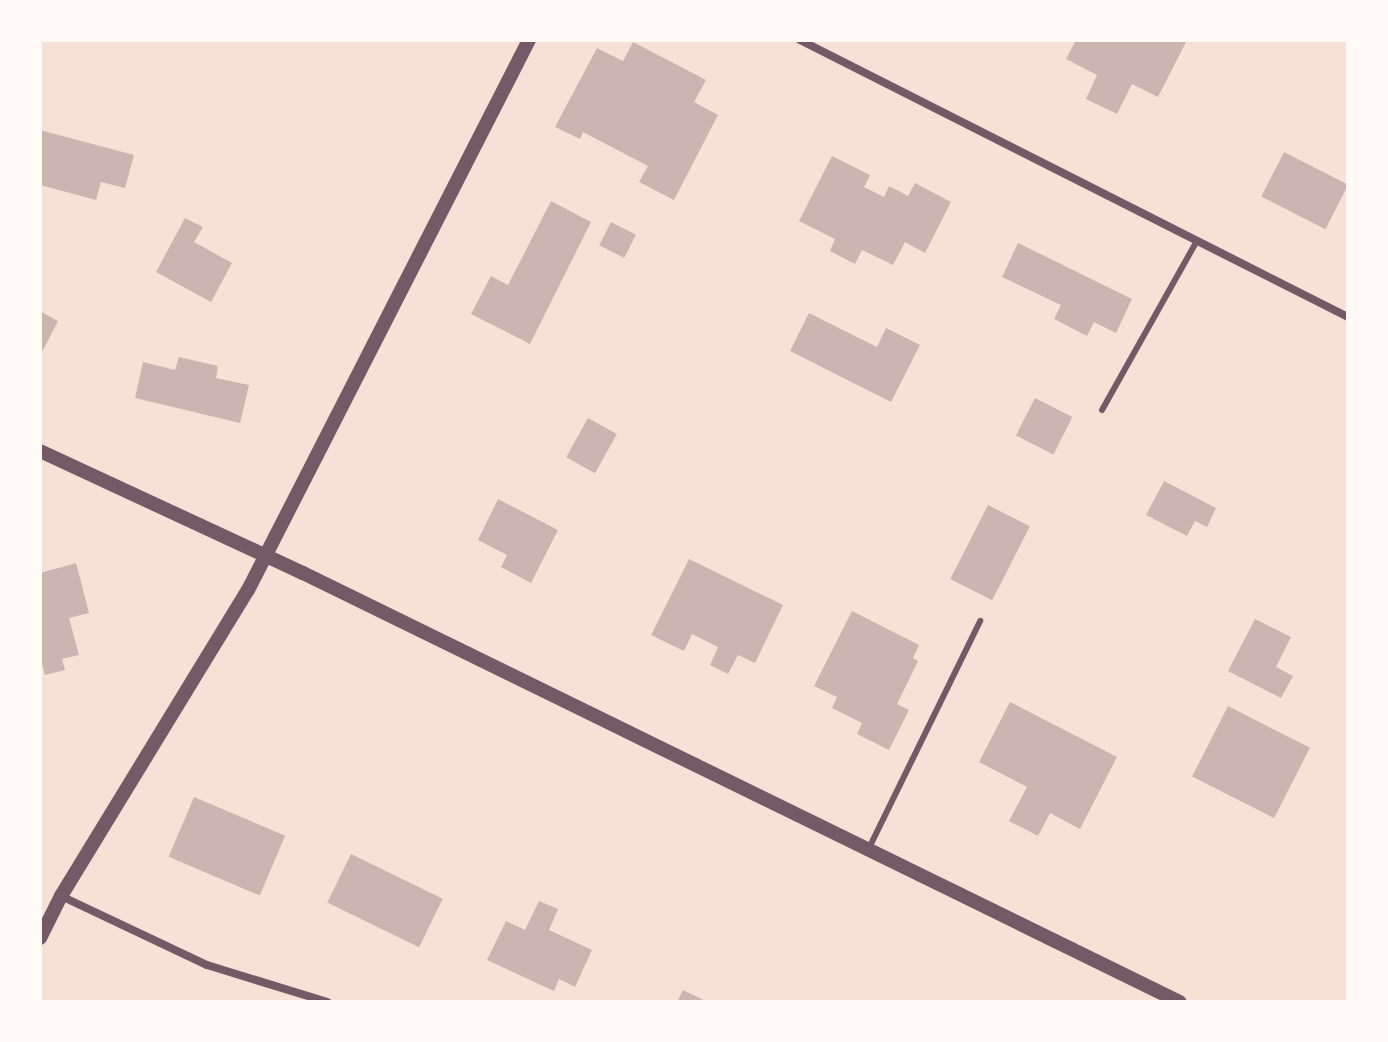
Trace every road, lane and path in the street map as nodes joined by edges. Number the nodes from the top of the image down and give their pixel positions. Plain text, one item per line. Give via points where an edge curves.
1 (529, 40) edge
2 (800, 40) edge
3 (1197, 241) junction
4 (1348, 317) edge
5 (1102, 410) dead end
6 (40, 451) edge
7 (266, 558) junction
8 (980, 621) dead end
9 (867, 852) junction
10 (61, 896) junction
11 (40, 938) edge
12 (327, 1002) edge
13 (1180, 1002) edge

1 - 7 street
2 - 3 street
3 - 4 street
3 - 5 lane
6 - 7 street
7 - 9 street
7 - 10 street
8 - 9 lane
9 - 13 street
10 - 11 street
10 - 12 street via 207,965

